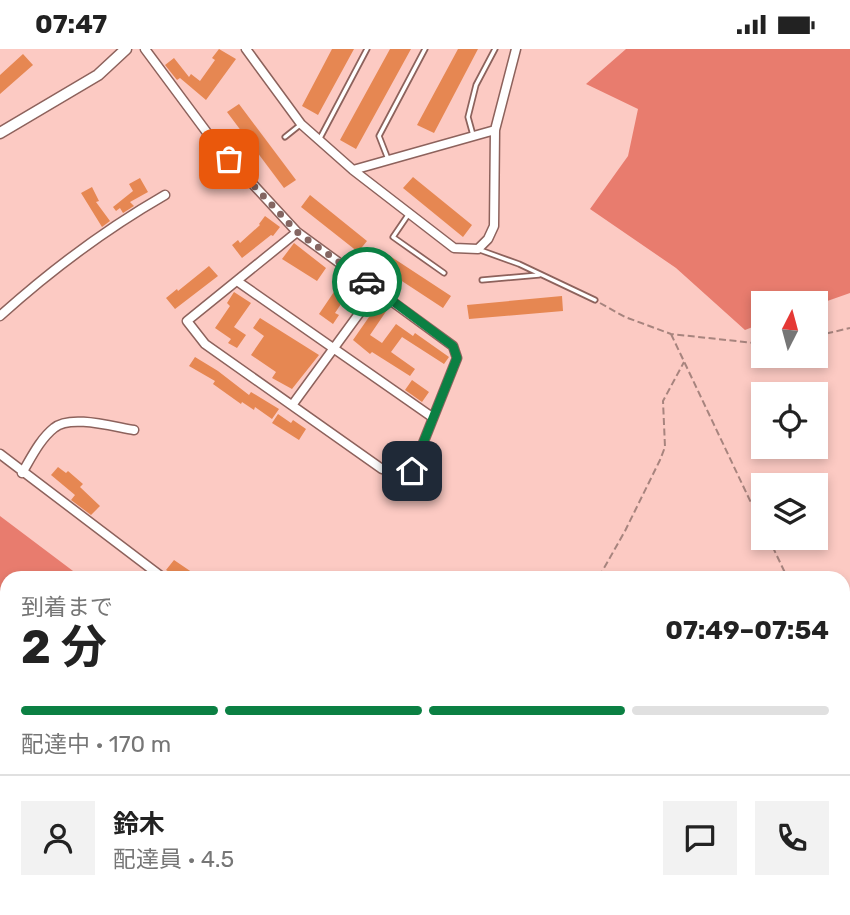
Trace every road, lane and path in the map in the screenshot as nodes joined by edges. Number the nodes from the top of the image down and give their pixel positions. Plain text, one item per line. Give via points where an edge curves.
1 (126, 49) edge
2 (145, 49) edge
3 (246, 49) edge
4 (367, 49) edge
5 (425, 49) edge
6 (495, 49) edge
7 (516, 49) edge
8 (301, 124) junction
9 (495, 129) junction
10 (0, 133) edge
11 (473, 136) junction
12 (285, 137) dead end
13 (319, 141) junction
14 (389, 160) junction
15 (353, 170) junction
16 (165, 195) dead end
17 (409, 213) junction
18 (297, 232) junction
19 (478, 249) junction
20 (444, 273) dead end
21 (542, 275) junction
22 (482, 280) dead end
23 (237, 281) junction
24 (377, 289) junction
25 (595, 300) joint
26 (0, 316) edge
27 (850, 328) edge
28 (828, 333) edge
29 (671, 334) junction
30 (751, 343) edge
31 (333, 347) junction
32 (684, 362) junction
33 (293, 404) junction
34 (432, 417) junction
35 (134, 430) dead end
36 (0, 454) edge
37 (22, 473) junction
38 (751, 503) edge
39 (774, 550) edge
40 (154, 571) edge
41 (602, 571) edge
42 (784, 571) edge

1 - 10 street via 98,75
2 - 18 street via 214,142
3 - 8 street
4 - 13 lane
5 - 14 lane via 379,136
6 - 11 lane via 476,85 468,117
7 - 9 street
8 - 12 lane
8 - 13 street
9 - 11 street
9 - 19 street via 494,226
11 - 14 street
13 - 15 street
14 - 15 street
15 - 17 street
16 - 26 street via 117,222
17 - 19 street via 454,248
17 - 20 lane via 393,237
18 - 23 street
18 - 24 street
19 - 21 lane
21 - 22 lane
21 - 25 lane
23 - 31 street
23 - 33 street via 187,321 205,344
24 - 31 street
24 - 34 street via 453,346 457,358
25 - 29 path
27 - 28 path
29 - 30 path
29 - 32 path
31 - 33 street
31 - 34 street
32 - 38 path
32 - 41 path via 663,401 665,447 660,460
33 - 34 street via 382,469 403,475 412,471
35 - 37 street via 74,421 55,426
36 - 37 street
37 - 40 street
39 - 42 path

